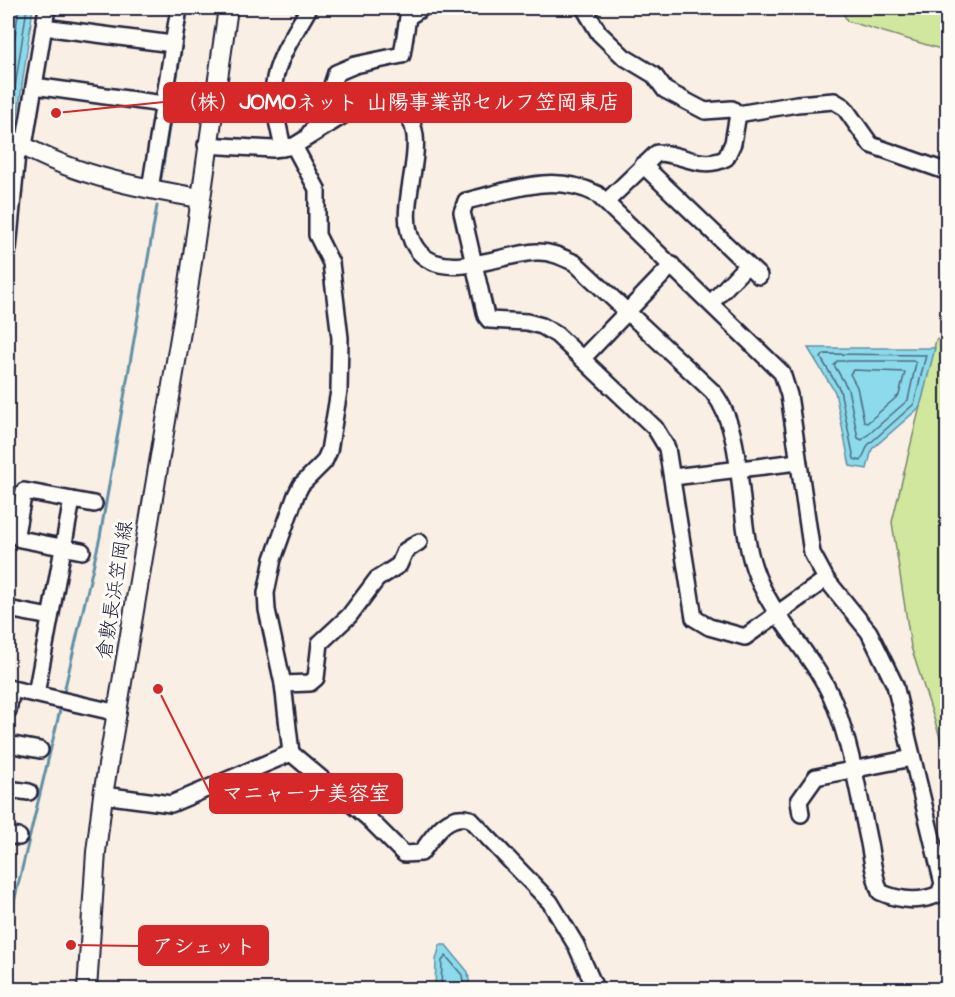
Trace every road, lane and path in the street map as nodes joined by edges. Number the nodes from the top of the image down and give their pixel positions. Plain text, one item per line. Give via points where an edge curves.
1 (47, 8) edge
2 (179, 8) edge
3 (228, 8) edge
4 (309, 8) edge
5 (422, 8) edge
6 (584, 8) edge
7 (44, 27) junction
8 (172, 44) junction
9 (34, 86) junction
10 (163, 104) junction
11 (738, 114) junction
12 (16, 142) edge
13 (294, 145) junction
14 (206, 146) junction
15 (643, 165) junction
16 (948, 172) edge
17 (150, 189) junction
18 (200, 198) junction
19 (606, 202) junction
20 (8, 249) edge
21 (474, 263) junction
22 (672, 265) junction
23 (747, 265) junction
24 (759, 276) dead end
25 (712, 302) junction
26 (629, 311) junction
27 (584, 358) junction
28 (798, 462) junction
29 (737, 470) junction
30 (673, 477) junction
31 (72, 500) junction
32 (94, 504) dead end
33 (419, 542) dead end
34 (63, 547) junction
35 (82, 551) dead end
36 (826, 579) junction
37 (8, 609) edge
38 (779, 612) junction
39 (50, 617) junction
40 (283, 684) junction
41 (10, 688) edge
42 (36, 694) junction
43 (8, 711) edge
44 (118, 713) junction
45 (8, 744) edge
46 (40, 750) dead end
47 (291, 753) junction
48 (912, 758) junction
49 (853, 770) junction
50 (8, 789) edge
51 (29, 792) dead end
52 (104, 795) junction
53 (801, 814) dead end
54 (87, 990) edge
55 (596, 990) edge

1 - 7 street
2 - 8 street
3 - 14 main road, 倉敷長浜笠岡線
4 - 13 street via 274,81 274,96
5 - 13 street via 408,17 402,55 336,73 321,118
6 - 11 street via 599,33 624,57 654,75 665,90 705,111 732,109
7 - 8 street
7 - 9 street
8 - 10 street
9 - 10 street
9 - 12 street
10 - 17 street
11 - 15 street via 726,158 700,164 681,156 657,153
11 - 16 street via 834,101 844,107 871,145
12 - 17 main road via 71,169
12 - 20 street
13 - 14 street
13 - 21 street via 370,100 391,102 412,121 416,137 406,215 410,240 434,263
13 - 40 street via 317,189 317,236 331,263 340,338 339,391 329,451 296,495 273,559 266,593
14 - 18 main road, 倉敷長浜笠岡線
15 - 19 street
15 - 23 street
17 - 18 main road
18 - 44 main road, 倉敷長浜笠岡線
19 - 21 street via 583,187 549,182 466,201 462,212
19 - 22 street
21 - 26 street via 552,253 587,271
21 - 27 street via 489,320 542,326
22 - 25 street
22 - 26 street
23 - 24 street
23 - 25 street
25 - 28 street via 782,373
26 - 27 street
26 - 29 street via 722,402 731,427
27 - 30 street via 655,428 667,448
28 - 29 street
28 - 36 street via 812,553
29 - 30 street
29 - 38 street via 749,551 763,588
30 - 38 street via 694,618 709,627 745,637
31 - 32 street
31 - 34 street
31 - 34 street via 24,491 16,534 20,539
33 - 40 street via 405,550 399,565 377,579 349,616 320,643 316,678 310,683
34 - 35 street
34 - 39 street
36 - 38 street
36 - 48 street via 869,633 884,660 895,686
37 - 39 street
38 - 49 street via 831,695
39 - 42 street
40 - 47 street
41 - 42 street
41 - 43 street
42 - 44 street
44 - 52 main road, 倉敷長浜笠岡線
45 - 46 street
47 - 52 street via 171,804
47 - 55 street via 404,854 421,853 452,818 470,819 550,902 576,945
48 - 49 street
48 - 49 street via 943,884 939,894 913,901 880,892
49 - 53 street via 816,777 799,801
50 - 51 street
52 - 54 main road, 倉敷長浜笠岡線 via 96,852

